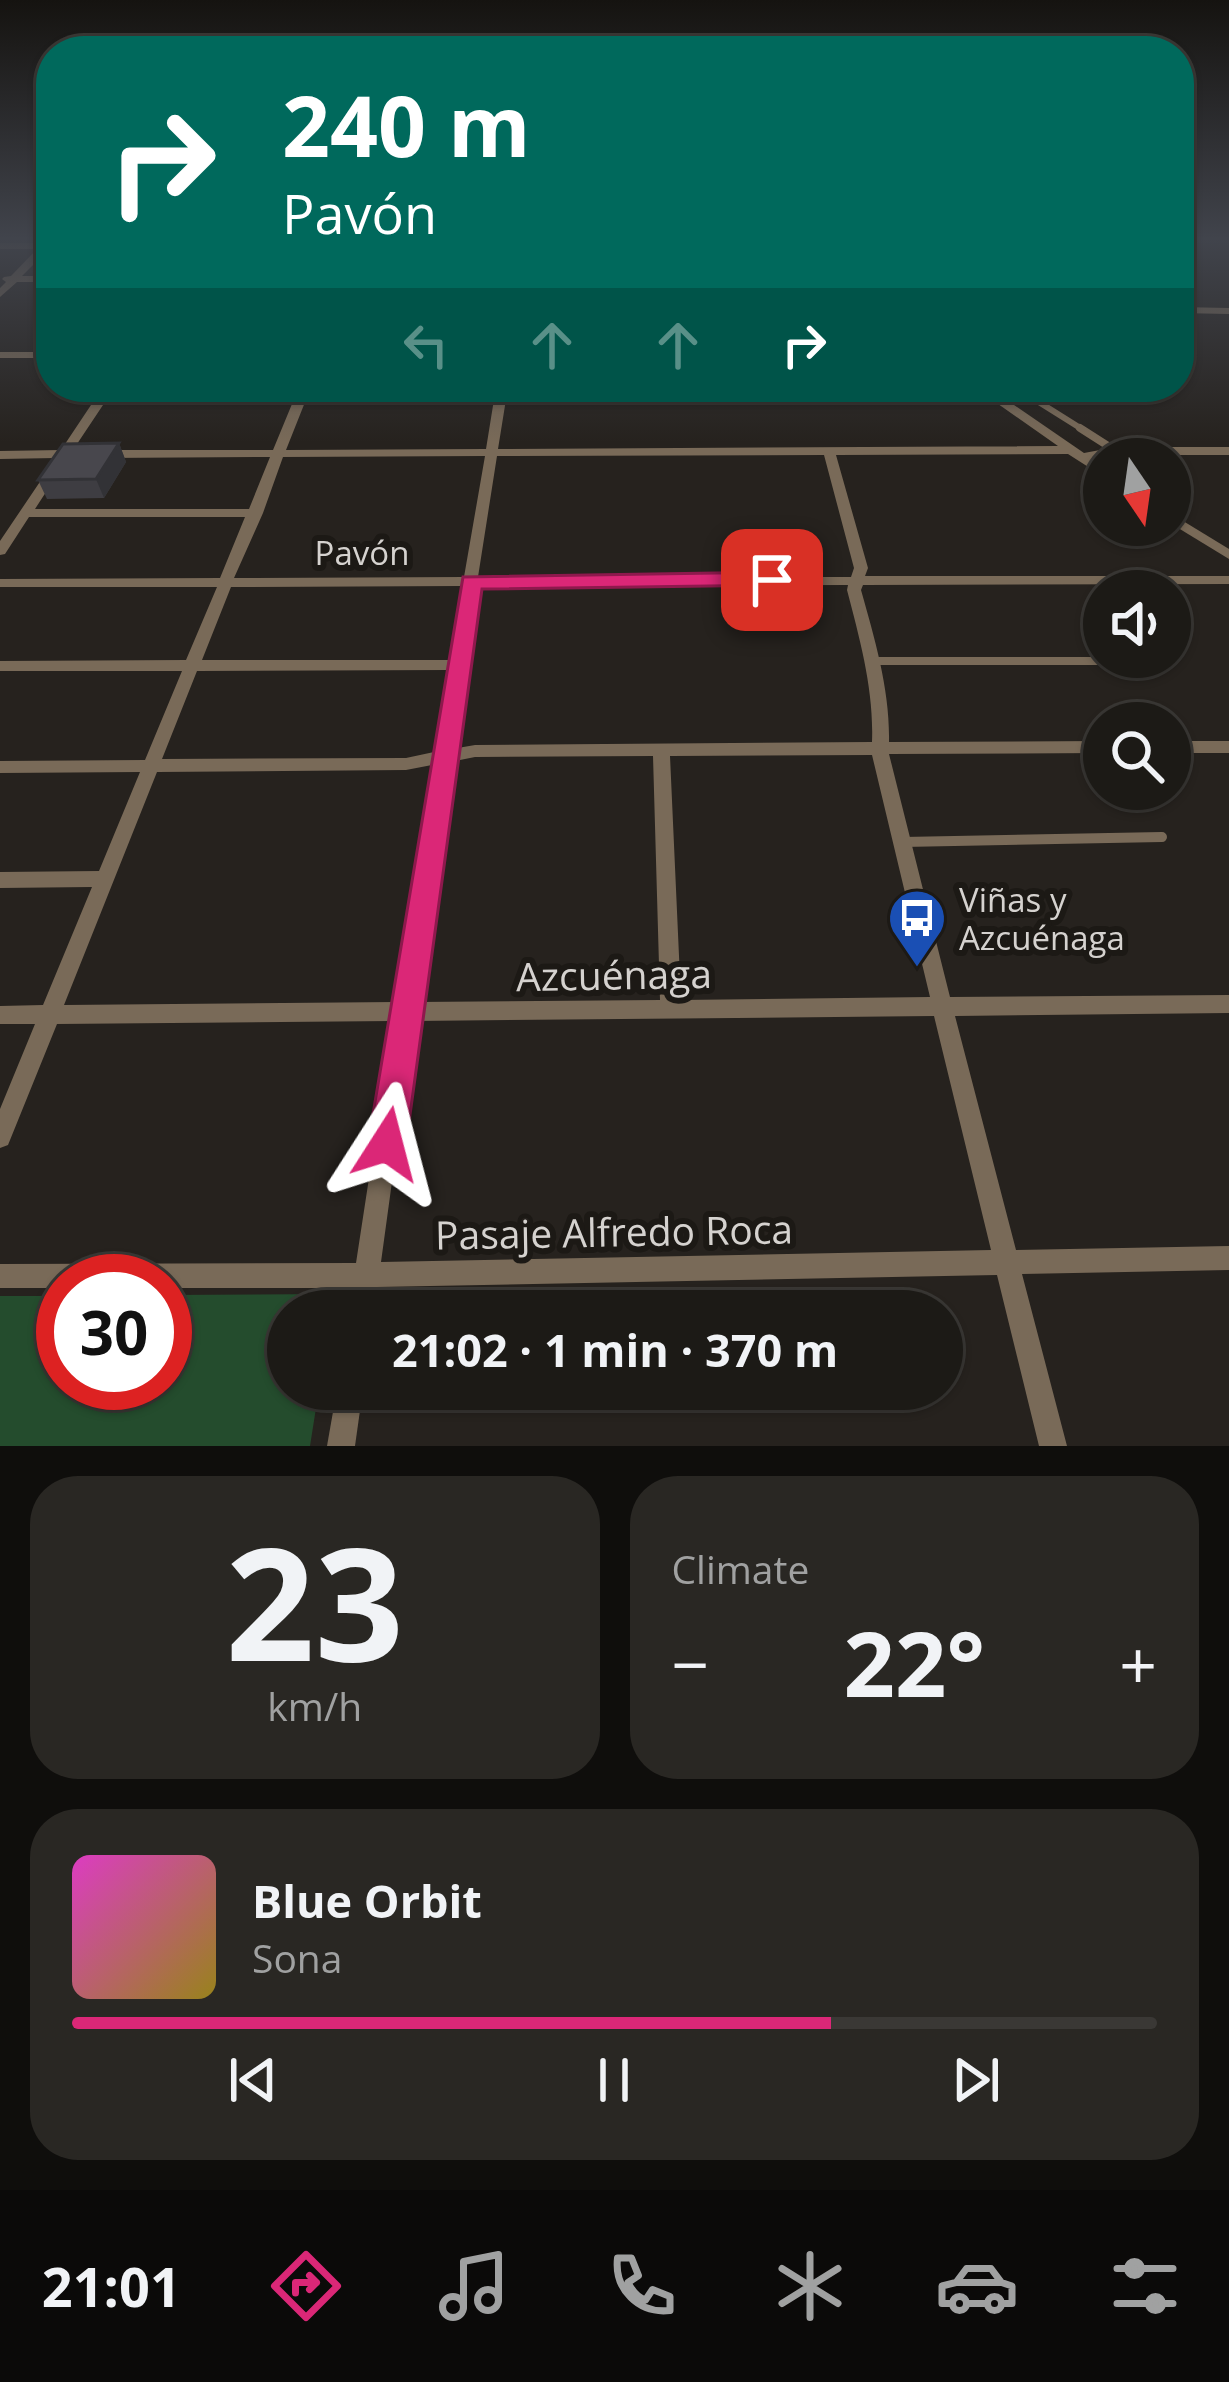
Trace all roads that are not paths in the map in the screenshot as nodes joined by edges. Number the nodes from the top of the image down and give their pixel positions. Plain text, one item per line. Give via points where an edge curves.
1 (1223, 311) edge
2 (1229, 326) edge
3 (0, 355) edge
4 (36, 355) edge
5 (100, 402) edge
6 (299, 402) edge
7 (500, 402) edge
8 (1001, 402) edge
9 (1039, 402) edge
10 (1096, 438) edge
11 (829, 451) junction
12 (1191, 451) edge
13 (1229, 451) edge
14 (492, 452) junction
15 (279, 453) junction
16 (1083, 453) edge
17 (0, 454) edge
18 (64, 454) junction
19 (1074, 454) junction
20 (1083, 460) edge
21 (25, 513) junction
22 (256, 513) junction
23 (1191, 531) edge
24 (0, 551) edge
25 (1229, 555) edge
26 (858, 579) junction
27 (1229, 580) edge
28 (471, 582) junction
29 (0, 583) edge
30 (225, 583) junction
31 (873, 661) junction
32 (1083, 661) edge
33 (457, 665) junction
34 (0, 666) edge
35 (190, 666) junction
36 (881, 747) junction
37 (1083, 747) edge
38 (1191, 747) edge
39 (1229, 747) edge
40 (661, 750) junction
41 (442, 758) junction
42 (0, 766) edge
43 (151, 766) junction
44 (1162, 837) dead end
45 (900, 842) junction
46 (104, 879) junction
47 (0, 880) edge
48 (1229, 1004) edge
49 (941, 1007) junction
50 (670, 1009) junction
51 (407, 1012) junction
52 (50, 1015) junction
53 (0, 1016) edge
54 (0, 1137) edge
55 (1229, 1258) edge
56 (1008, 1263) junction
57 (367, 1275) junction
58 (0, 1276) edge
59 (364, 1290) edge
60 (347, 1410) edge
61 (341, 1446) edge
62 (1053, 1446) edge

1 - 2 street
3 - 4 street
5 - 18 street
6 - 15 street
7 - 14 street
8 - 19 street
9 - 10 lane
11 - 14 street
11 - 19 street
11 - 26 street
12 - 13 street
14 - 15 street
14 - 28 street
15 - 18 street
15 - 22 street
16 - 19 street
17 - 18 street
18 - 21 street
19 - 20 street
21 - 22 street
21 - 24 street
22 - 30 street
23 - 25 street
26 - 27 street, Pavón
26 - 28 street, Pavón
26 - 31 street
28 - 30 street, Pavón
28 - 33 street
29 - 30 street, Pavón
30 - 35 street
31 - 32 lane
31 - 36 street
33 - 35 street
33 - 41 street
34 - 35 street
35 - 43 street
36 - 37 street
36 - 40 street
36 - 45 street
38 - 39 street
40 - 41 street
40 - 50 street
41 - 43 street
41 - 51 street
42 - 43 street
43 - 46 street
44 - 45 lane
45 - 49 street
46 - 47 street
46 - 52 street
48 - 49 street, Azcuénaga
49 - 50 street, Azcuénaga
49 - 56 street
50 - 51 street, Azcuénaga
51 - 52 street, Azcuénaga
51 - 57 street
52 - 53 street, Azcuénaga
52 - 54 street
55 - 56 street, Pasaje Alfredo Roca
56 - 57 street, Pasaje Alfredo Roca
56 - 62 street
57 - 58 street, Pasaje Alfredo Roca
57 - 59 street
60 - 61 street

